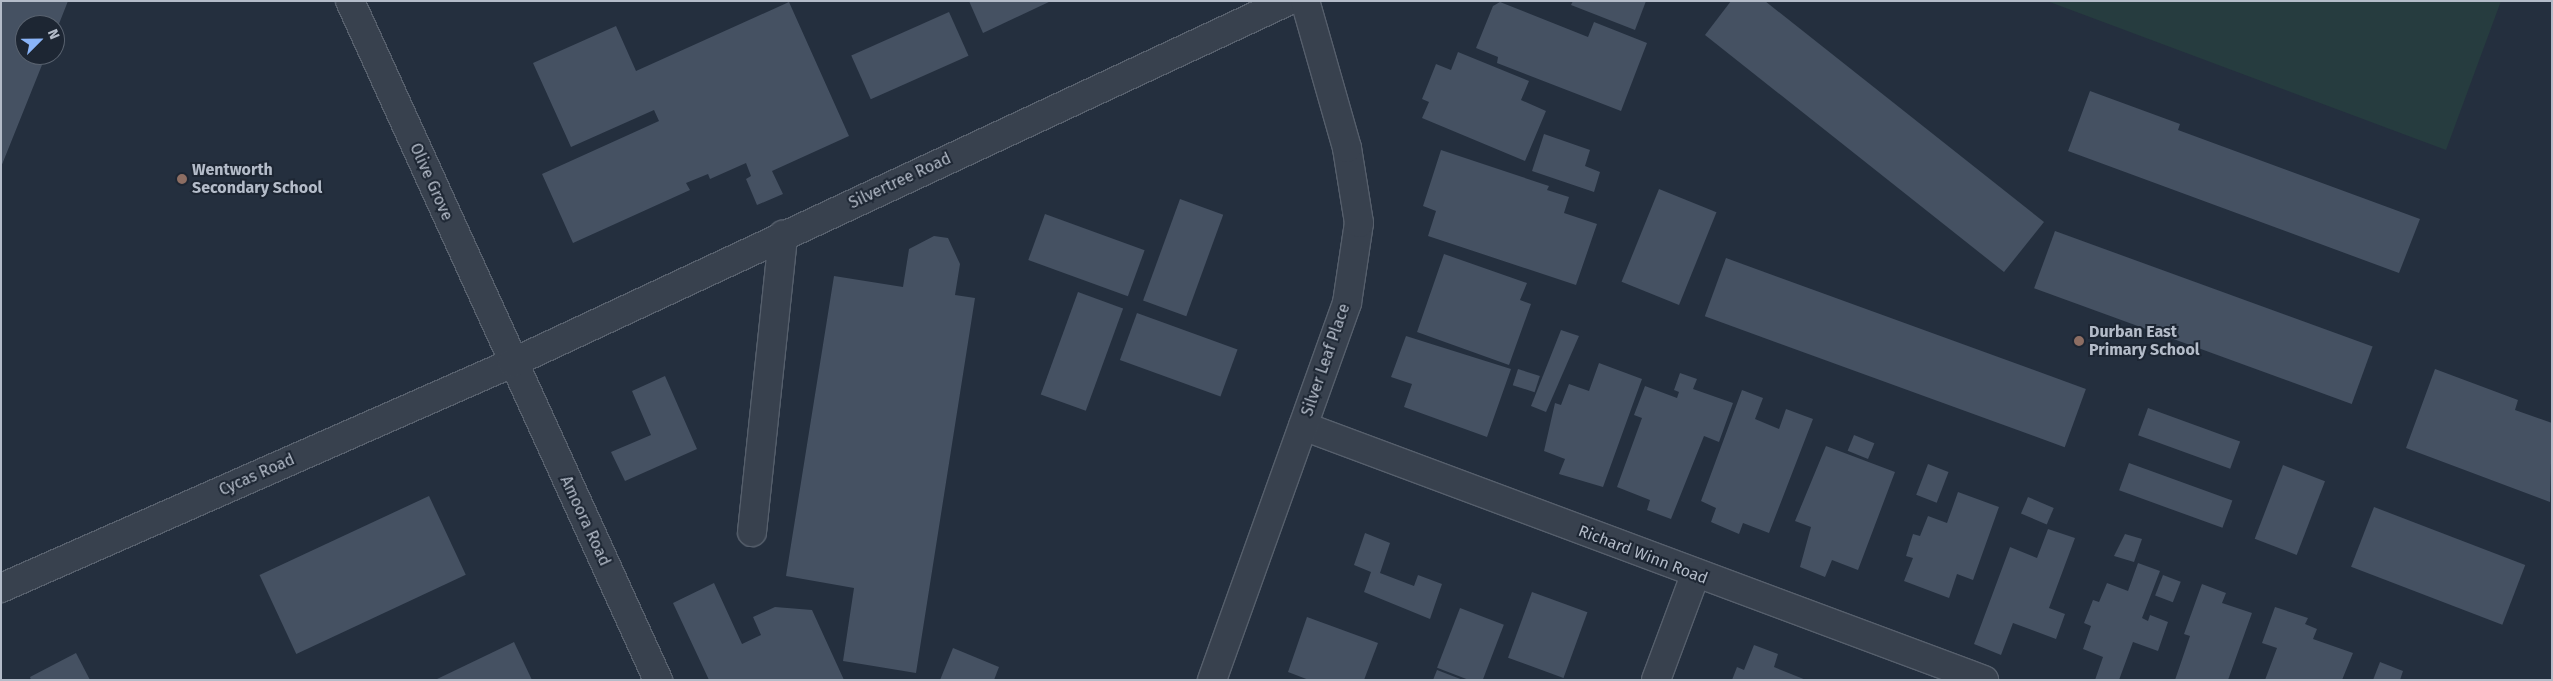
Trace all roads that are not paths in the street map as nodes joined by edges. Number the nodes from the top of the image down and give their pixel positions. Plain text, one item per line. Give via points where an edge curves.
1 (350, 1) edge
2 (1288, 1) edge
3 (1304, 1) edge
4 (782, 235) junction
5 (512, 363) junction
6 (1303, 426) junction
7 (752, 532) dead end
8 (1695, 575) junction
9 (1, 588) edge
10 (658, 680) edge
11 (1212, 680) edge
12 (1656, 680) edge
13 (1984, 680) edge

1 - 5 street, Olive Grove
2 - 4 street, Silvertree Road
3 - 6 street, Silver Leaf Place via 1347,148 1359,223 1347,303
4 - 5 street, Silvertree Road
4 - 7 street
5 - 9 street, Cycas Road
5 - 10 street, Amoora Road
6 - 8 street, Richard Winn Road
6 - 11 street, Silver Leaf Place
8 - 12 street
8 - 13 street, Richard Winn Road

